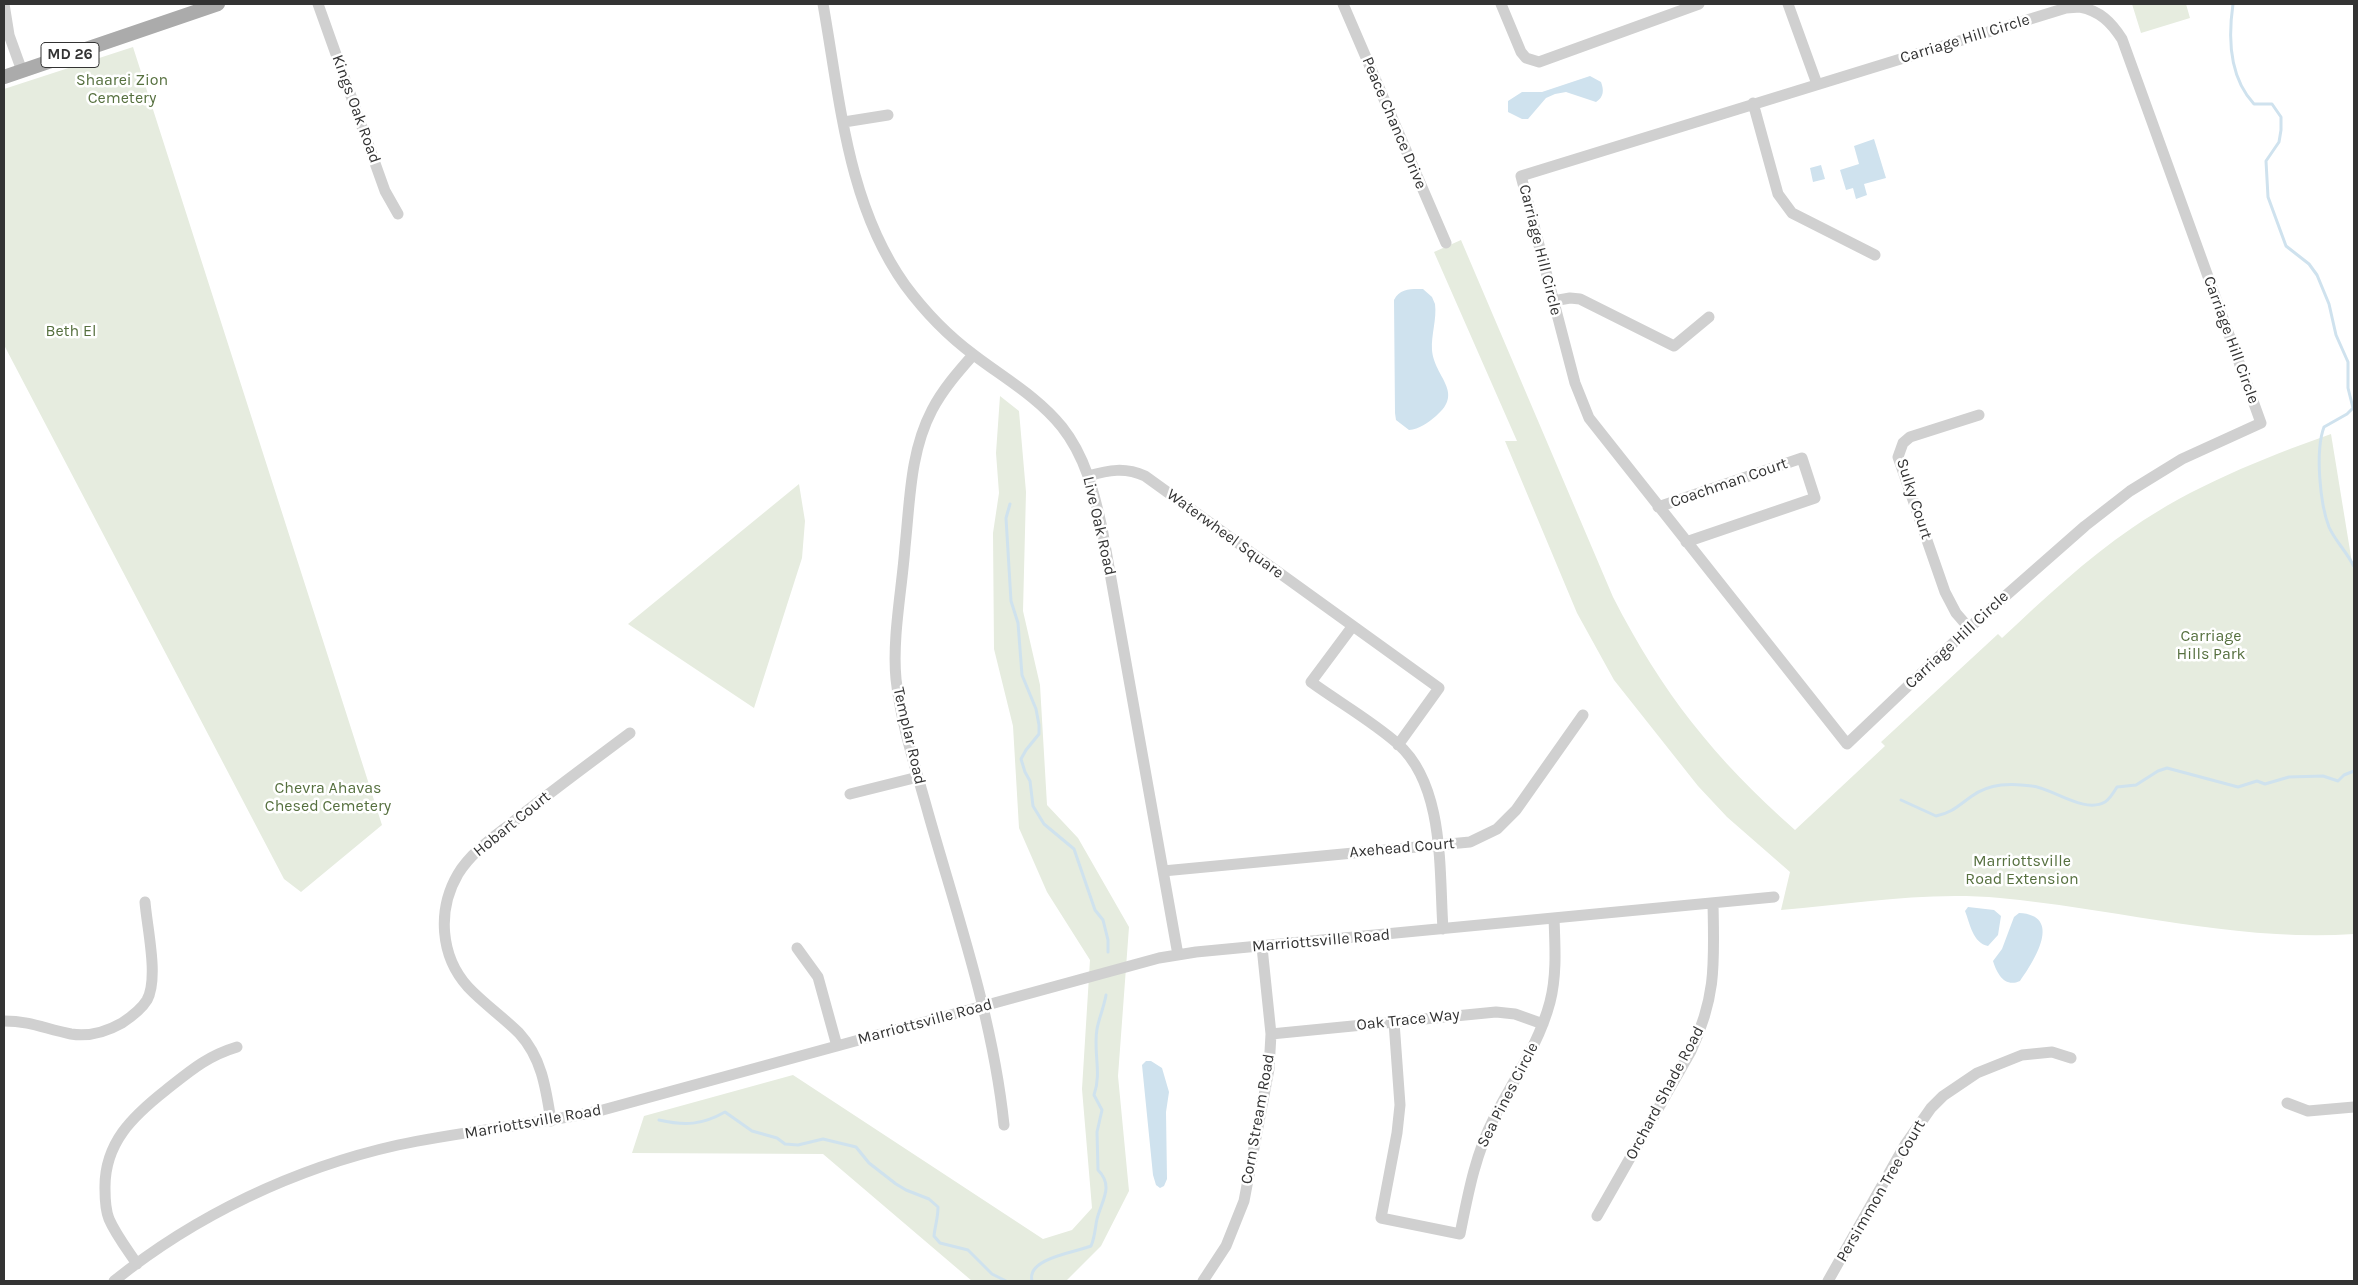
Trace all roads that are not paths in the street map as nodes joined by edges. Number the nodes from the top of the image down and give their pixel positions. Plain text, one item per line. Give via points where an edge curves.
1 (4, 4) edge
2 (218, 4) edge
3 (318, 4) edge
4 (823, 4) edge
5 (1343, 4) edge
6 (1501, 4) edge
7 (1699, 4) edge
8 (1788, 4) edge
9 (22, 71) junction
10 (4, 77) edge
11 (1817, 84) junction
12 (1753, 103) junction
13 (888, 115) dead end
14 (844, 122) junction
15 (398, 214) dead end
16 (1446, 243) dead end
17 (1875, 255) dead end
18 (1553, 300) junction
19 (1709, 316) dead end
20 (973, 355) junction
21 (1980, 415) dead end
22 (1088, 476) junction
23 (1658, 507) junction
24 (1686, 542) junction
25 (1352, 627) junction
26 (1969, 628) junction
27 (1583, 715) dead end
28 (630, 732) dead end
29 (1398, 745) junction
30 (918, 777) junction
31 (850, 794) dead end
32 (1437, 844) junction
33 (1162, 871) junction
34 (1774, 897) dead end
35 (145, 902) dead end
36 (1713, 903) junction
37 (1554, 918) junction
38 (1443, 929) junction
39 (1262, 947) junction
40 (797, 948) dead end
41 (1178, 955) junction
42 (983, 1006) junction
43 (4, 1021) edge
44 (1394, 1022) junction
45 (1543, 1024) junction
46 (1271, 1034) junction
47 (837, 1046) junction
48 (237, 1047) dead end
49 (2071, 1058) dead end
50 (2287, 1103) dead end
51 (2354, 1107) edge
52 (551, 1121) junction
53 (1004, 1125) dead end
54 (1597, 1216) dead end
55 (137, 1264) junction
56 (114, 1281) edge
57 (1203, 1281) edge
58 (1828, 1281) edge

1 - 9 street via 9,35
2 - 9 main road, MD 26
3 - 15 street, Kings Oak Road via 385,191
4 - 14 street, Live Oak Road
5 - 16 street, Peace Chance Drive
6 - 7 street via 1521,52 1526,58 1539,62
8 - 11 street
9 - 10 main road, MD 26
11 - 12 street, Carriage Hill Circle
11 - 26 street, Carriage Hill Circle via 2066,8 2080,7 2104,16 2122,39 2261,423 2182,459 2130,492 2077,532
12 - 17 street via 1778,194 1786,207
12 - 18 street, Carriage Hill Circle via 1521,176
13 - 14 street
14 - 20 street, Live Oak Road via 865,208 883,250 932,319
18 - 19 street via 1580,300 1674,346
18 - 23 street, Carriage Hill Circle via 1575,383 1588,418
20 - 22 street, Live Oak Road via 1054,417 1072,441
20 - 30 street, Templar Road via 932,409 912,468 896,678
21 - 26 street, Sulky Court via 1910,437 1903,443 1898,458 1945,592
22 - 25 street, Waterwheel Square via 1119,469 1145,476
22 - 33 street, Live Oak Road via 1102,528
23 - 24 street, Carriage Hill Circle
23 - 24 street, Coachman Court via 1802,458 1815,498
24 - 26 street, Carriage Hill Circle via 1847,744
25 - 29 street via 1311,682
25 - 29 street, Waterwheel Square via 1439,688
27 - 32 street, Axehead Court via 1516,810 1497,829 1470,842
28 - 52 street, Hobart Court via 480,848 458,874 445,910 444,936 451,960 468,988 519,1033 528,1045 544,1080
29 - 32 street via 1423,775 1432,805
30 - 31 street
30 - 42 street, Templar Road
32 - 33 street, Axehead Court
32 - 38 street
33 - 41 street, Live Oak Road
34 - 36 street, Marriottsville Road
35 - 43 street via 152,977 146,1001 138,1011 115,1027 88,1035 71,1034 34,1023
36 - 37 street, Marriottsville Road
36 - 54 street, Orchard Shade Road via 1714,970 1702,1027
37 - 38 street, Marriottsville Road
37 - 45 street, Sea Pines Circle via 1555,969
38 - 39 street, Marriottsville Road
39 - 41 street, Marriottsville Road
39 - 46 street, Corn Stream Road
40 - 47 street via 818,977
41 - 42 street, Marriottsville Road
42 - 47 street, Marriottsville Road
42 - 53 street, Templar Road via 997,1067
44 - 45 street, Oak Trace Way via 1496,1012 1515,1014
44 - 45 street, Sea Pines Circle via 1400,1105 1382,1218 1460,1234 1481,1145
44 - 46 street, Oak Trace Way
46 - 57 street, Corn Stream Road via 1269,1069 1244,1201 1226,1246
47 - 52 street, Marriottsville Road via 599,1111
48 - 55 street via 216,1053 198,1064 141,1110 115,1142 106,1172 105,1199 112,1226
49 - 58 street, Persimmon Tree Court via 2052,1052 2022,1055 1977,1073 1943,1096 1905,1145
50 - 51 street via 2308,1111
52 - 55 street, Marriottsville Road via 399,1145 322,1166 231,1206
55 - 56 street, Marriottsville Road

